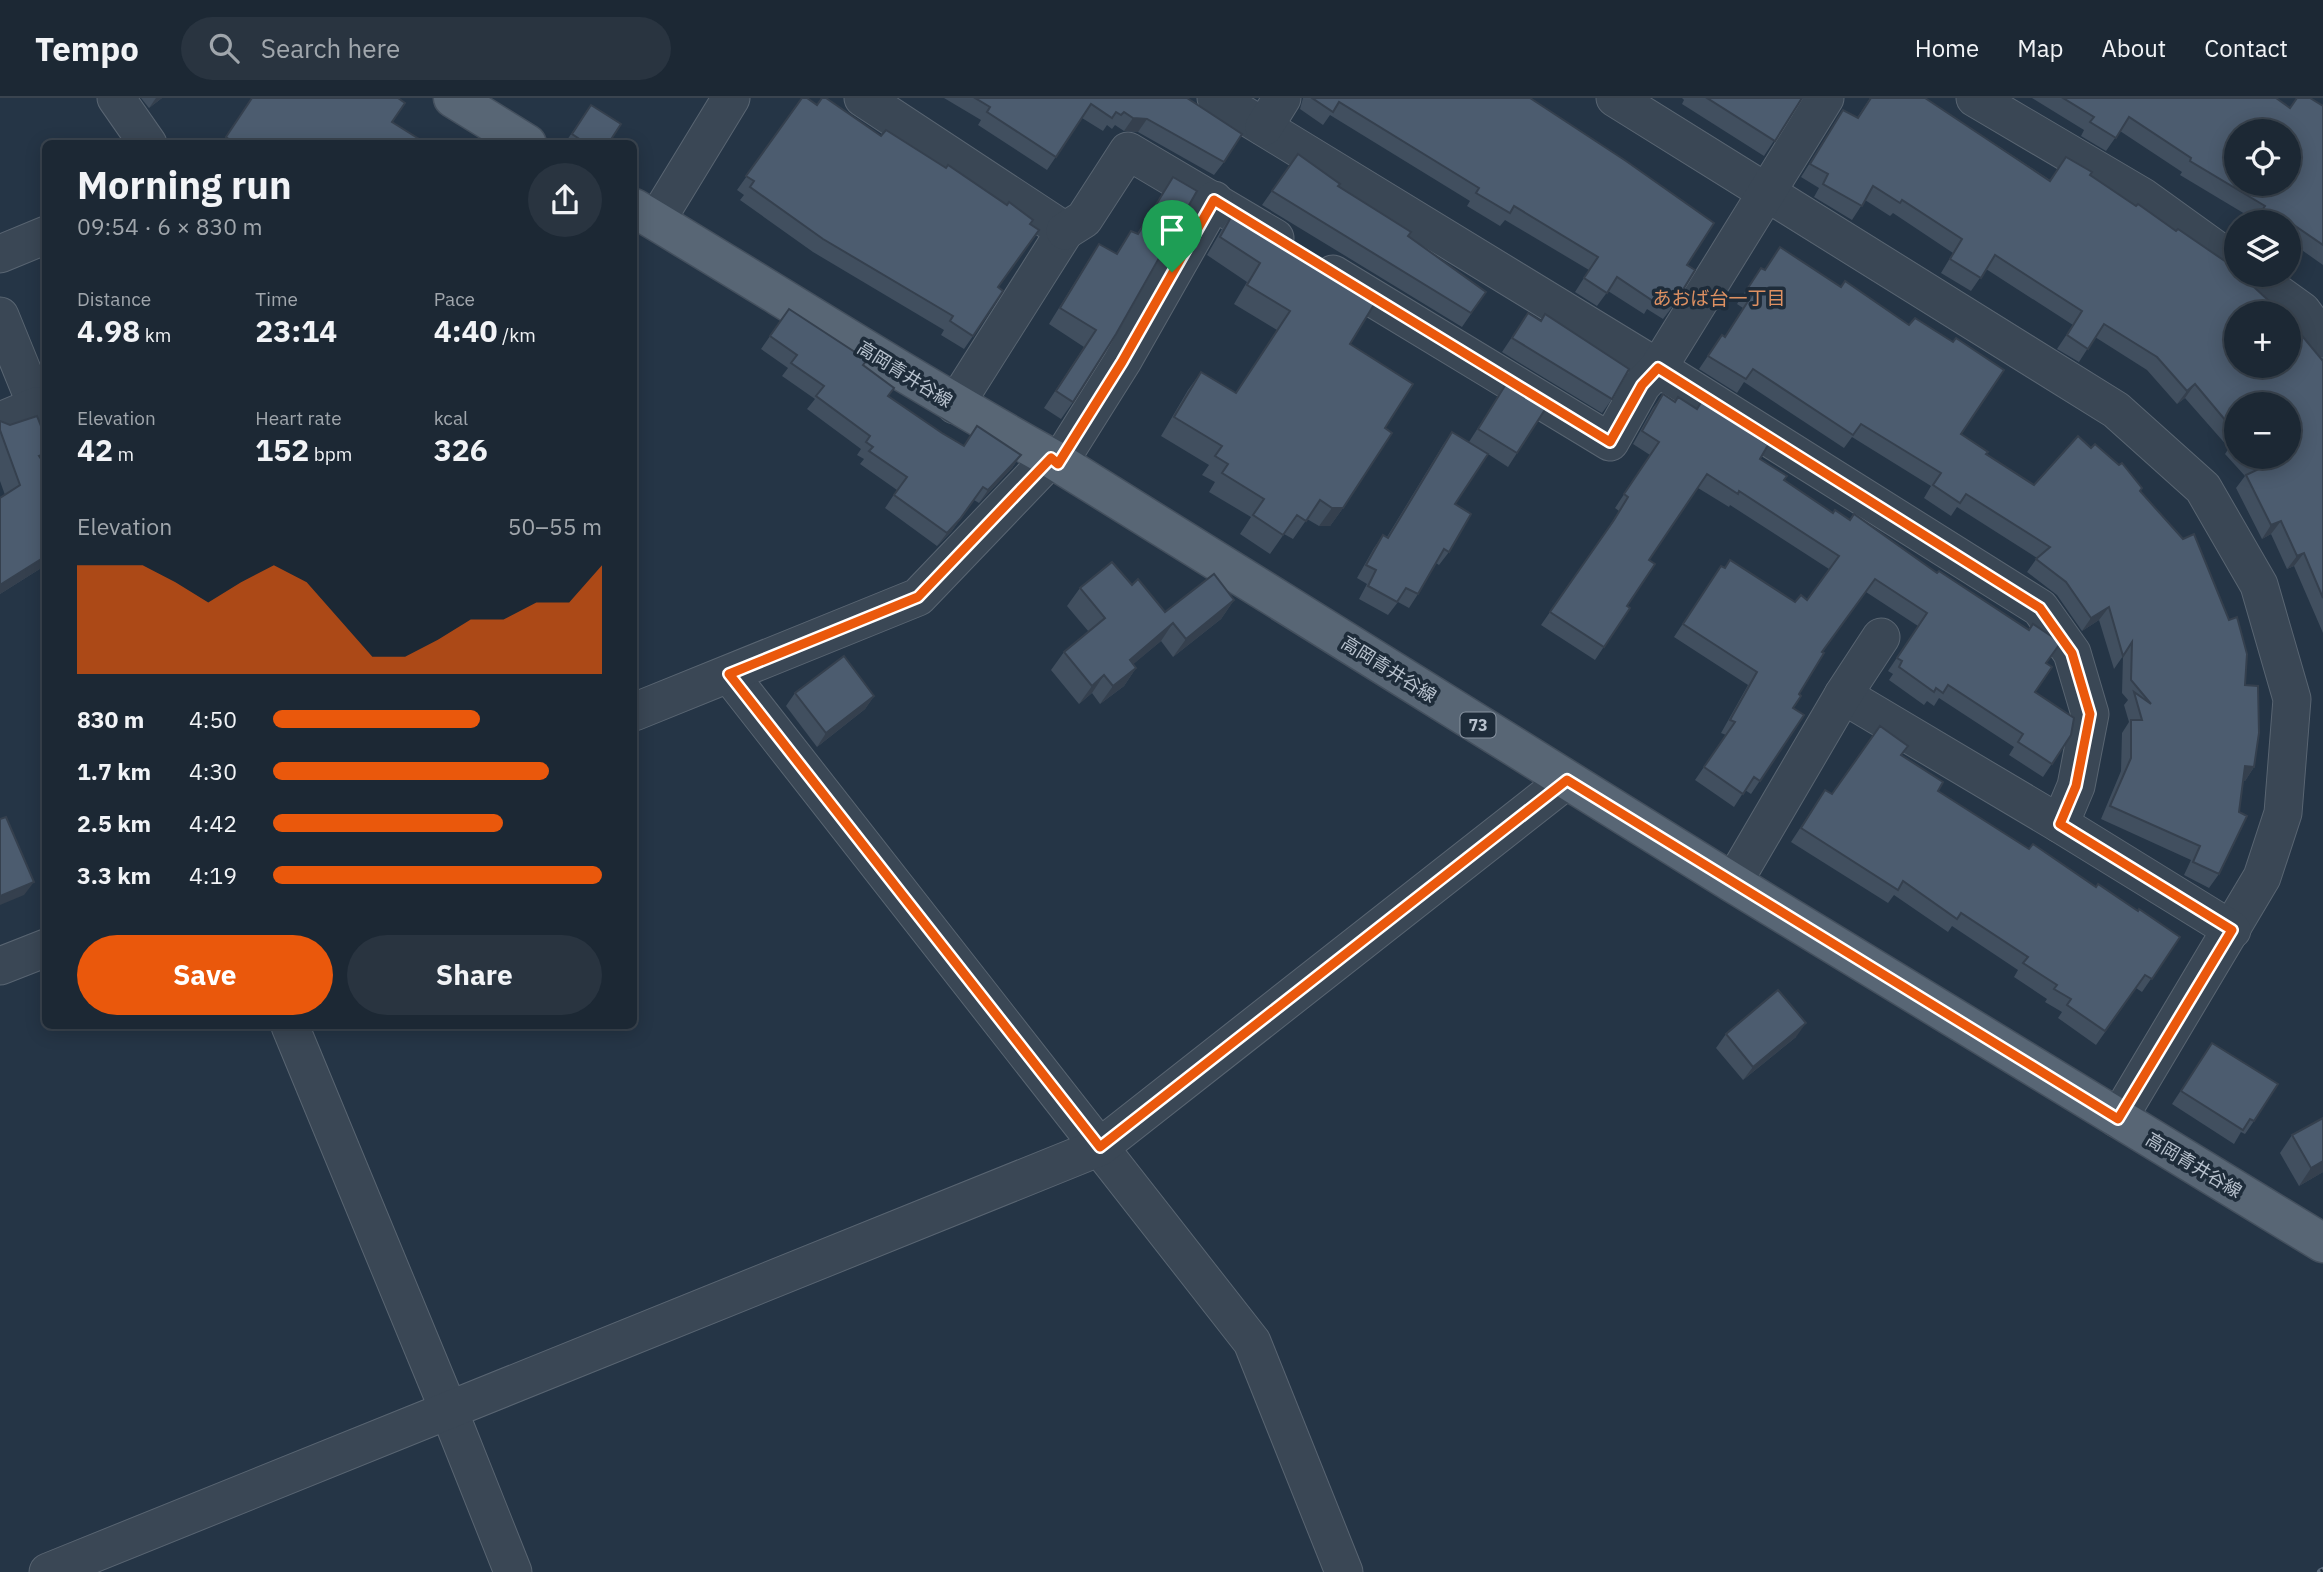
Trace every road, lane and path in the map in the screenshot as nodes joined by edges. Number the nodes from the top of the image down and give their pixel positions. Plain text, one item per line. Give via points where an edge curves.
1 (117, 98) edge
2 (453, 98) edge
3 (732, 98) edge
4 (863, 98) edge
5 (1216, 98) edge
6 (1615, 98) edge
7 (1825, 98) edge
8 (1975, 98) edge
9 (1273, 113) edge
10 (145, 140) edge
11 (521, 140) edge
12 (1767, 193) junction
13 (1214, 200) junction
14 (645, 214) edge
15 (1065, 231) junction
16 (42, 237) edge
17 (0, 254) edge
18 (2224, 255) edge
19 (2269, 287) edge
20 (0, 316) edge
21 (2323, 340) edge
22 (1658, 368) junction
23 (955, 405) junction
24 (41, 418) edge
25 (0, 421) edge
26 (1055, 461) junction
27 (1881, 637) dead end
28 (729, 674) junction
29 (2308, 694) edge
30 (1843, 695) junction
31 (637, 711) edge
32 (1567, 780) junction
33 (2060, 824) junction
34 (1733, 883) junction
35 (2232, 930) junction
36 (42, 949) edge
37 (0, 966) edge
38 (291, 1029) edge
39 (2118, 1119) junction
40 (1100, 1147) junction
41 (2323, 1242) edge
42 (449, 1411) junction
43 (48, 1572) edge
44 (513, 1572) edge
45 (1344, 1572) edge

1 - 10 street
2 - 11 main road
3 - 14 street
4 - 15 street
5 - 9 street
6 - 12 street
7 - 12 street
8 - 18 street via 2143,197
9 - 22 street
12 - 22 street
12 - 29 street via 2116,410 2203,488 2259,585
13 - 15 street via 1128,151 1084,219
13 - 22 street via 1610,442 1642,385
13 - 26 street via 1122,362
14 - 23 main road, 高岡青井谷線 / 73
15 - 23 street
16 - 17 street
19 - 21 street via 2302,311
20 - 24 street
22 - 33 street via 2040,608 2072,653 2090,714 2076,786
23 - 26 main road, 高岡青井谷線 / 73
24 - 25 street
26 - 28 street via 918,597
26 - 32 main road, 高岡青井谷線 / 73
27 - 30 street
28 - 31 street
28 - 40 street
29 - 35 street via 2283,813 2262,877
30 - 33 street
30 - 34 street
32 - 34 main road, 高岡青井谷線 / 73
32 - 40 street
33 - 35 street
34 - 39 main road, 高岡青井谷線 / 73
35 - 39 street
36 - 37 street
38 - 42 street
39 - 41 main road, 高岡青井谷線 / 73
40 - 42 street
40 - 45 street via 1252,1342
42 - 43 street
42 - 44 street

